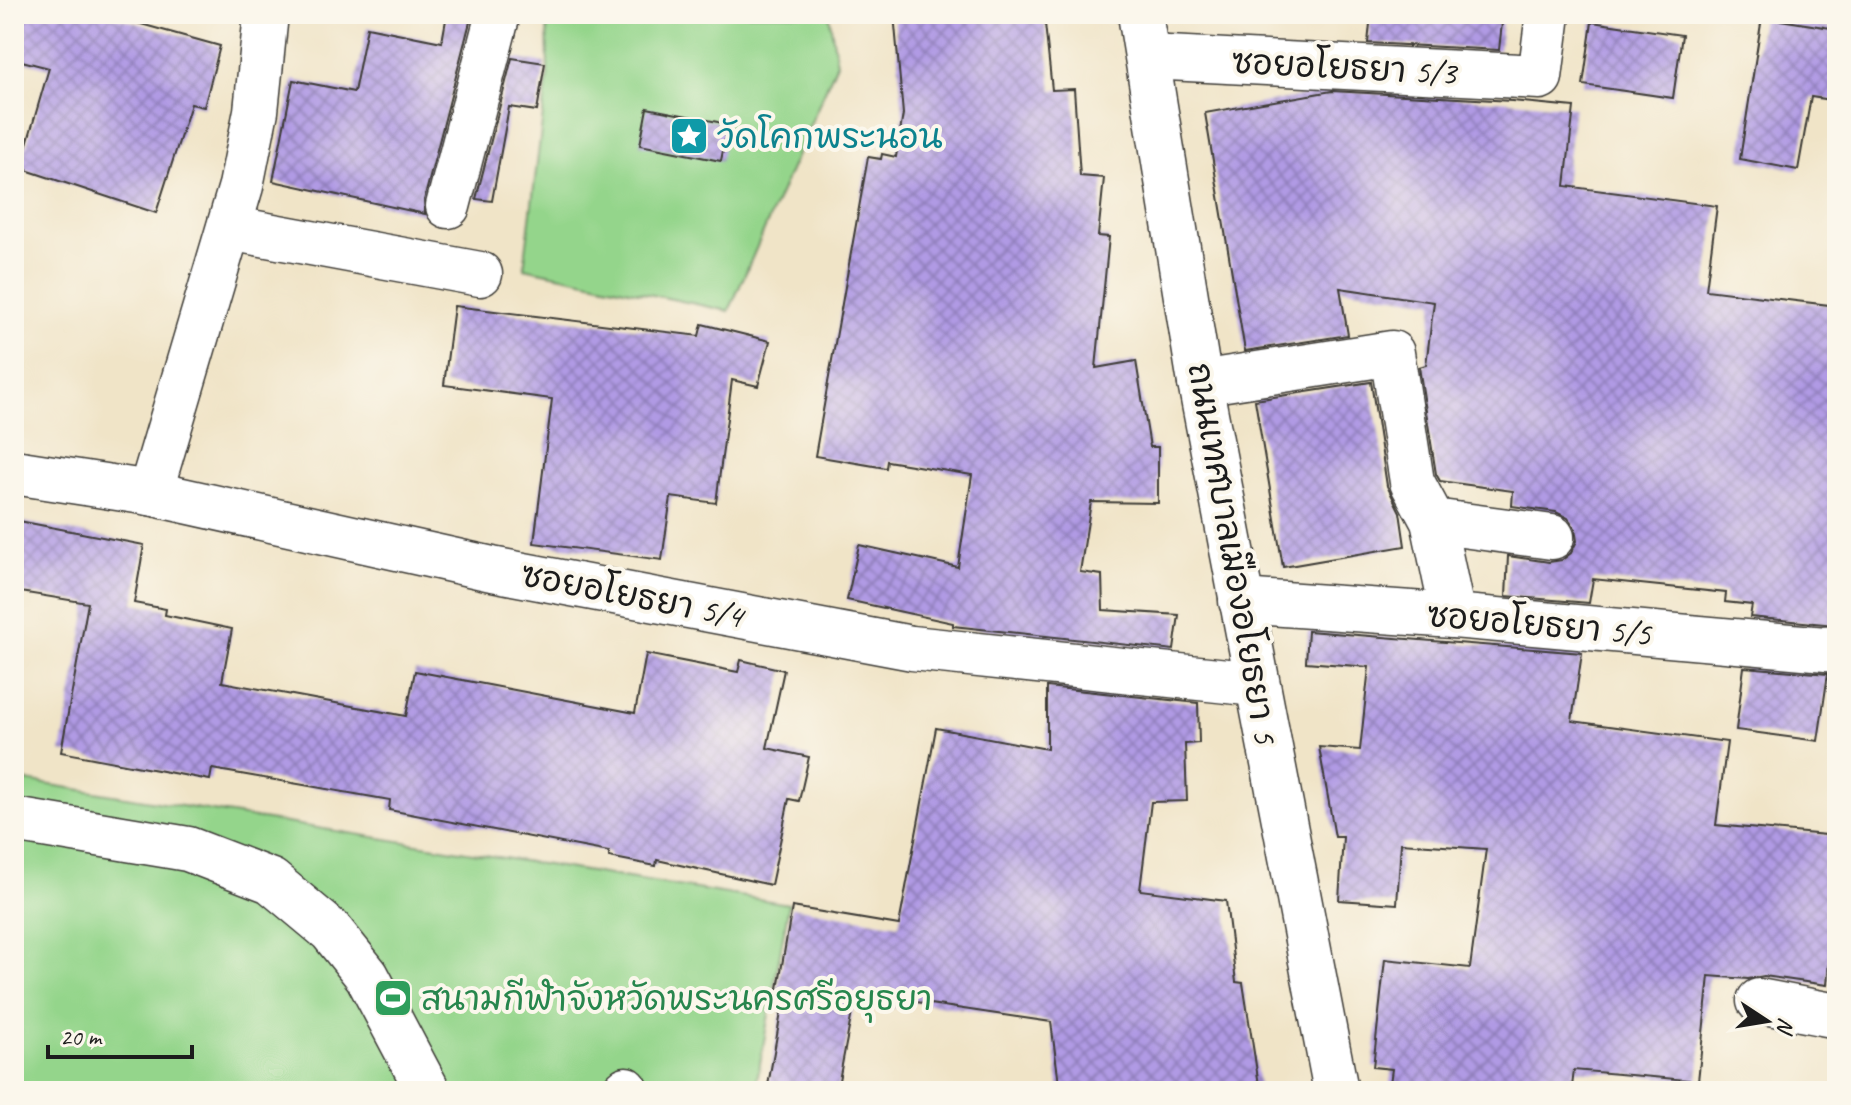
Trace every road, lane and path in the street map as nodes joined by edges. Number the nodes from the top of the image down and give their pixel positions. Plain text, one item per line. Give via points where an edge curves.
1 (266, 14) edge
2 (498, 14) edge
3 (1140, 14) edge
4 (1548, 14) edge
5 (1148, 57) junction
6 (448, 206) dead end
7 (229, 228) junction
8 (480, 274) dead end
9 (1200, 383) junction
10 (14, 472) edge
11 (150, 493) junction
12 (1433, 521) junction
13 (1552, 537) dead end
14 (1241, 601) junction
15 (1453, 616) junction
16 (1837, 650) edge
17 (1256, 684) junction
18 (14, 820) edge
19 (1759, 1001) dead end
20 (1837, 1016) edge
21 (428, 1091) edge
22 (1336, 1091) edge

1 - 7 street via 256,111
2 - 6 street
3 - 5 street, ถนนเทศบาลเมืองอโยธยา 5
4 - 5 street, ซอยอโยธยา 5/3 via 1540,77
5 - 9 street, ถนนเทศบาลเมืองอโยธยา 5
7 - 8 street
7 - 11 street
9 - 12 street via 1392,353 1412,482
9 - 14 street, ถนนเทศบาลเมืองอโยธยา 5
10 - 11 street, ซอยอโยธยา 5/4
11 - 17 street, ซอยอโยธยา 5/4 via 492,569 912,648
12 - 13 street
12 - 15 street
14 - 15 street, ซอยอโยธยา 5/5
14 - 17 street, ถนนเทศบาลเมืองอโยธยา 5
15 - 16 street, ซอยอโยธยา 5/5
17 - 22 street, ถนนเทศบาลเมืองอโยธยา 5
18 - 21 street via 188,849 271,881 331,931 367,976
19 - 20 street

